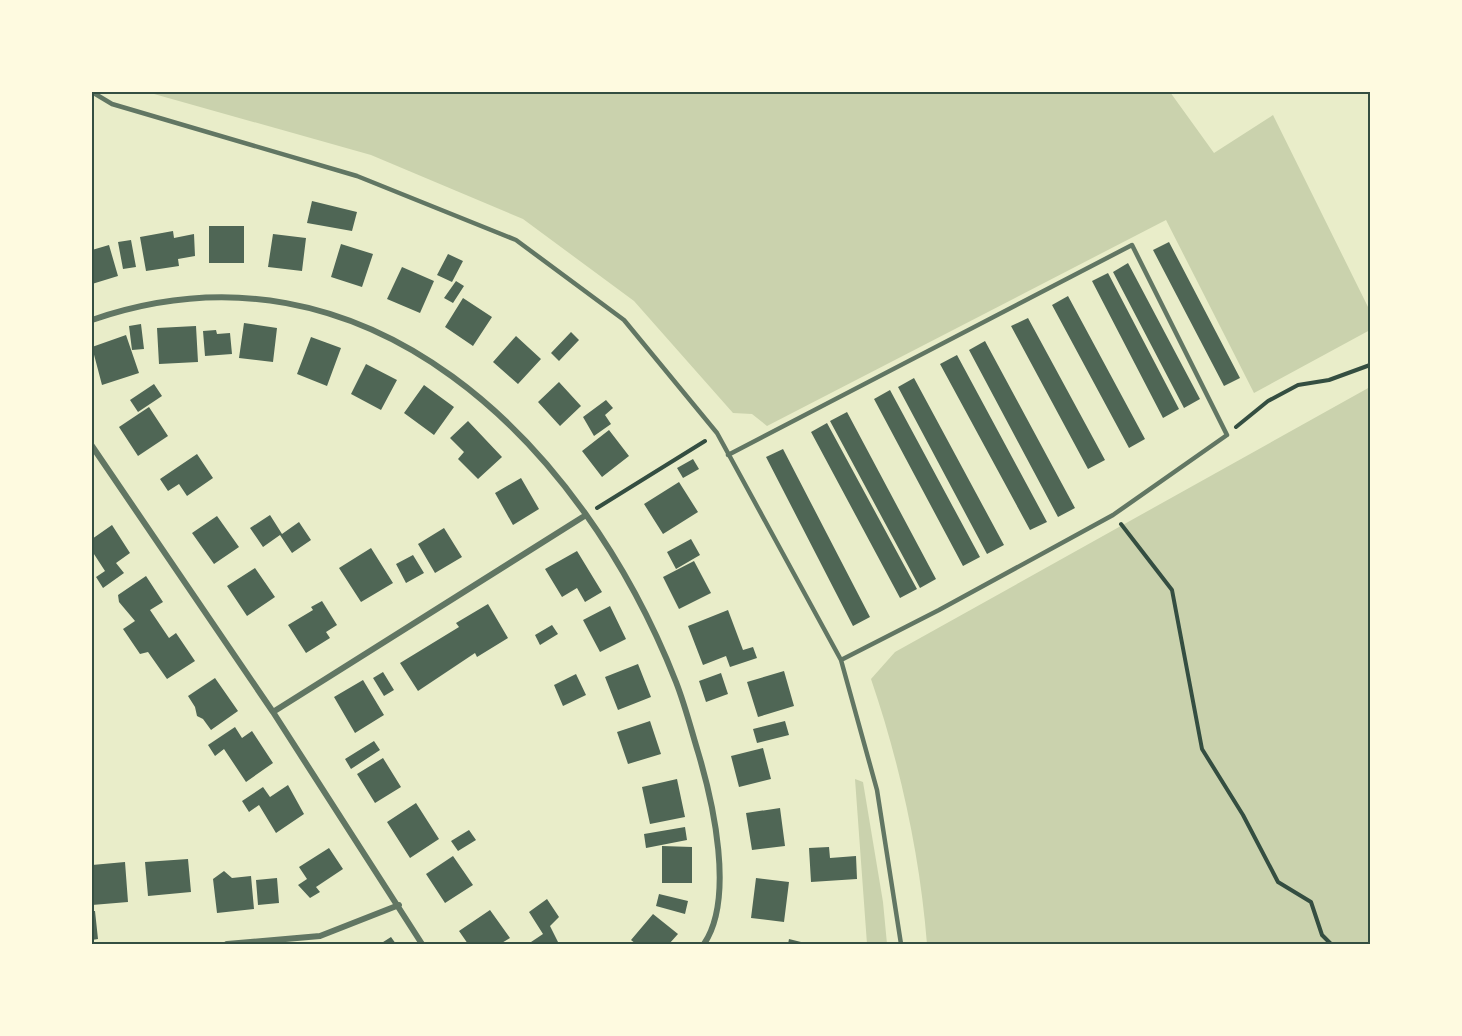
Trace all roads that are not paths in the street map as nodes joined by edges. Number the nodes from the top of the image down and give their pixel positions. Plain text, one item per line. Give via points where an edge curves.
1 (92, 92) edge
2 (92, 321) edge
3 (92, 446) edge
4 (728, 454) junction
5 (586, 515) junction
6 (841, 660) junction
7 (273, 711) junction
8 (399, 905) junction
9 (227, 945) edge
10 (422, 945) edge
11 (704, 945) edge
12 (901, 945) edge

1 - 4 lane via 112,104 357,176 516,240 624,320 717,433
2 - 5 street via 159,304 222,299 274,302 349,320 407,346 491,406 539,454
3 - 7 street
4 - 6 lane
4 - 6 lane via 1132,245 1227,435 1113,515
5 - 7 street
5 - 11 street via 658,642 676,682 701,761 720,861 714,919
6 - 12 lane via 878,790
7 - 8 street
8 - 9 street via 320,936
8 - 10 street

